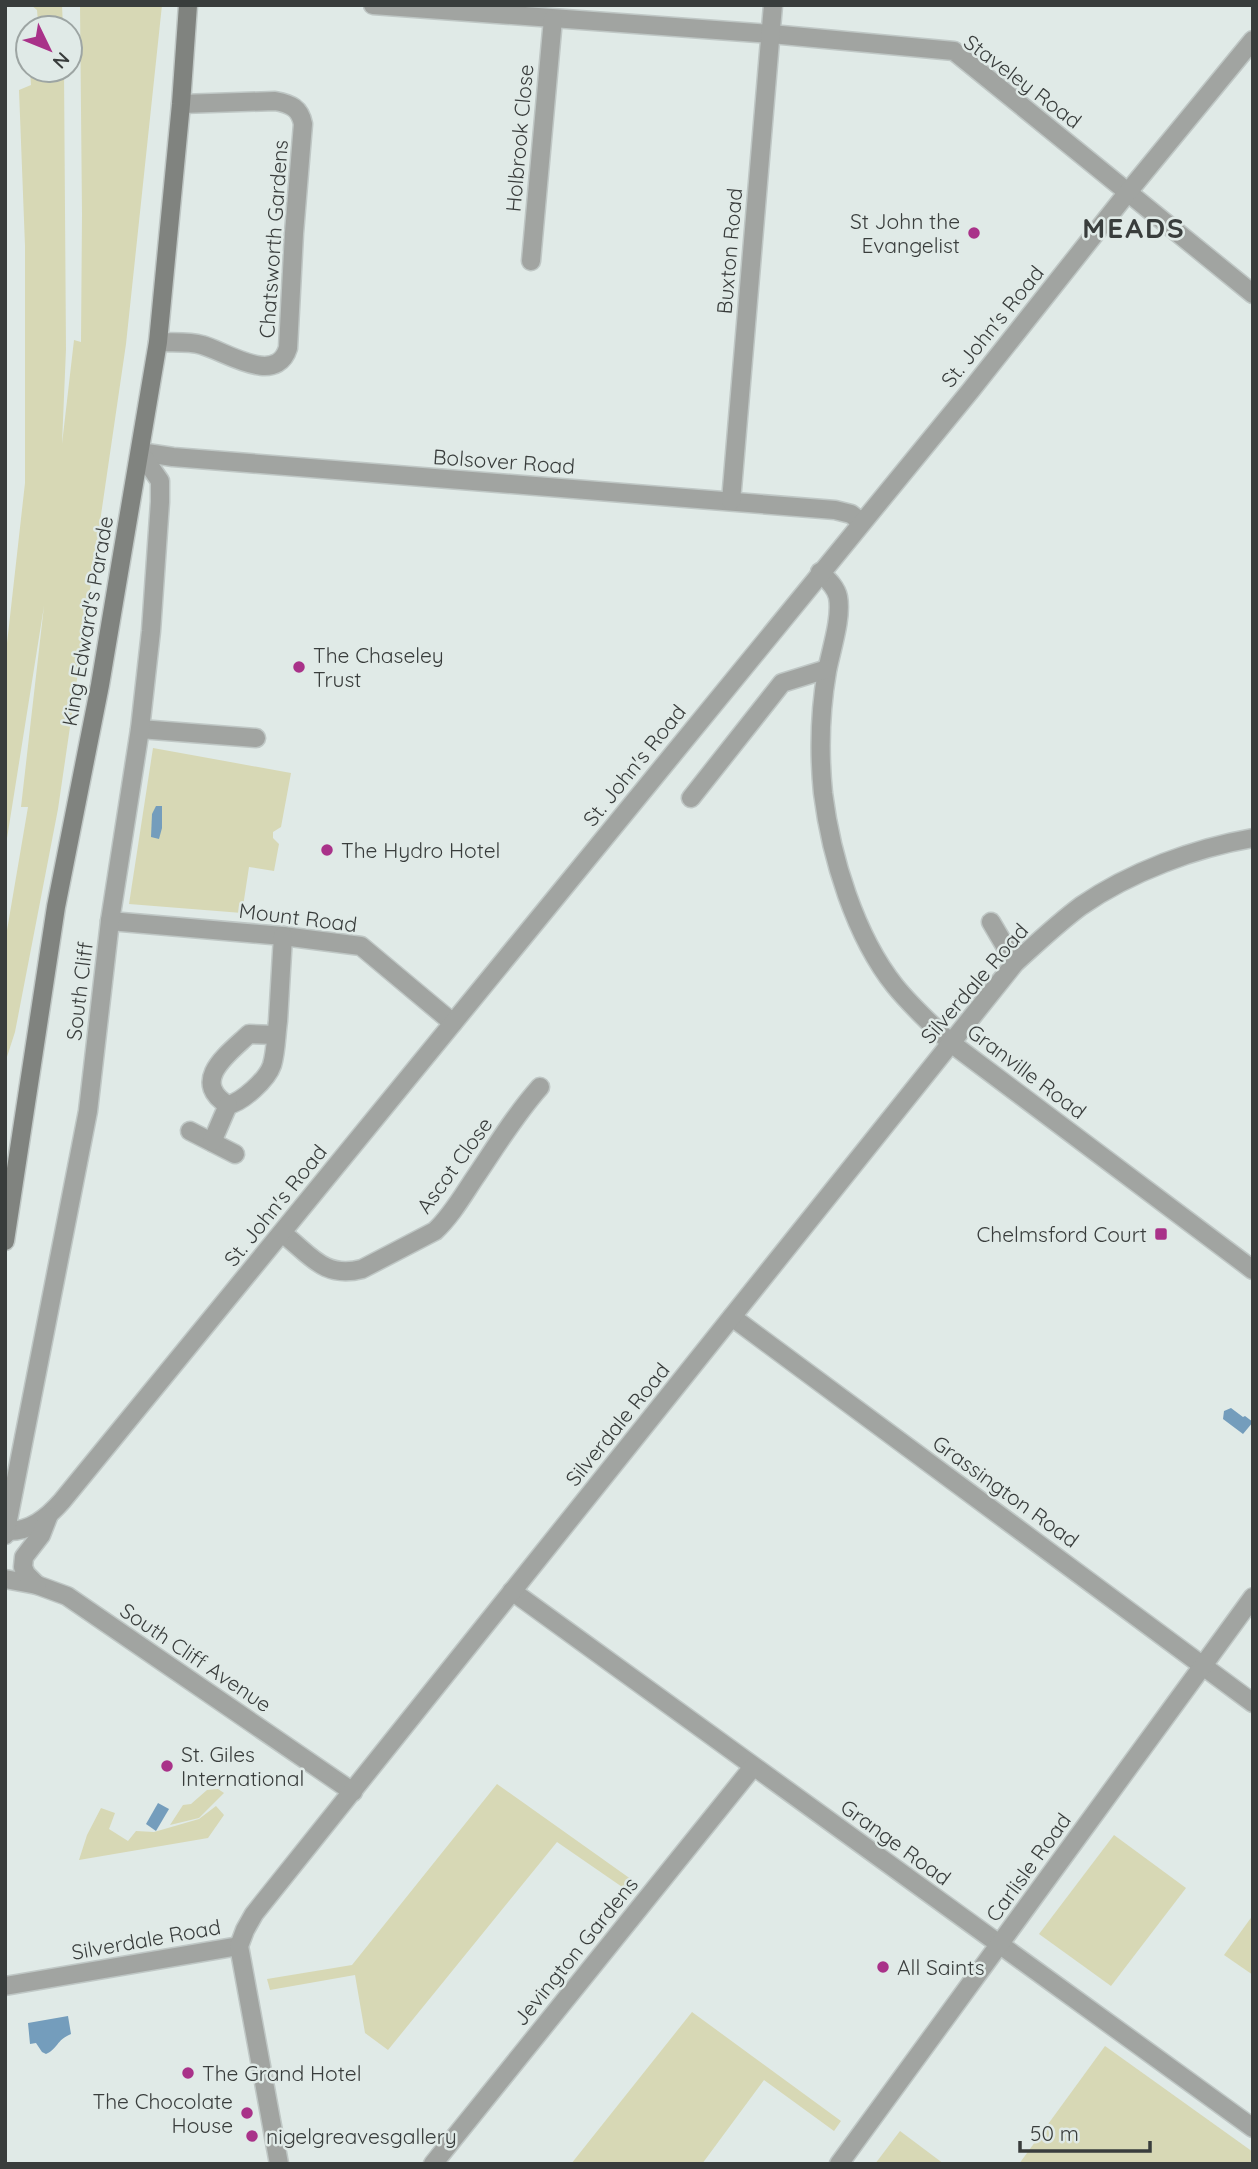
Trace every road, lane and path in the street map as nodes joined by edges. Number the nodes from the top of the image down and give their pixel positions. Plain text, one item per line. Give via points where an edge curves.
1 (188, 5) edge
2 (373, 5) edge
3 (773, 5) edge
4 (552, 19) junction
5 (771, 34) junction
6 (1253, 40) edge
7 (181, 104) junction
8 (1128, 192) junction
9 (531, 261) dead end
10 (1253, 294) edge
11 (158, 342) junction
12 (140, 453) junction
13 (731, 501) junction
14 (862, 522) junction
15 (820, 572) junction
16 (827, 669) junction
17 (140, 729) junction
18 (256, 738) dead end
19 (691, 798) dead end
20 (1253, 838) edge
21 (110, 920) junction
22 (991, 922) dead end
23 (283, 936) junction
24 (1015, 963) junction
25 (453, 1023) junction
26 (276, 1035) junction
27 (951, 1043) junction
28 (540, 1087) dead end
29 (228, 1105) junction
30 (190, 1130) dead end
31 (212, 1142) junction
32 (235, 1154) dead end
33 (282, 1233) junction
34 (5, 1241) edge
35 (1253, 1270) edge
36 (732, 1317) junction
37 (48, 1517) junction
38 (6, 1533) edge
39 (5, 1579) edge
40 (37, 1585) junction
41 (513, 1591) junction
42 (1253, 1597) edge
43 (1203, 1665) junction
44 (1253, 1703) edge
45 (753, 1767) junction
46 (353, 1791) junction
47 (999, 1945) junction
48 (239, 1946) junction
49 (5, 1986) edge
50 (1253, 2128) edge
51 (279, 2164) edge
52 (433, 2164) edge
53 (839, 2164) edge

1 - 7 main road, King Edward's Parade
2 - 4 street, Staveley Road
3 - 5 street, Buxton Road
4 - 5 street, Staveley Road
4 - 9 street, Holbrook Close
5 - 8 street, Staveley Road via 954,51
5 - 13 street, Buxton Road
6 - 8 street, St. John's Road
7 - 11 main road, King Edward's Parade
7 - 11 street, Chatsworth Gardens via 275,101 287,103 302,115 288,348 281,362 256,365 201,345
8 - 10 street, Staveley Road
8 - 14 street, St. John's Road
11 - 12 main road, King Edward's Parade
12 - 13 street, Bolsover Road
12 - 17 street, South Cliff via 160,481 160,502
12 - 34 main road, King Edward's Parade via 56,908
13 - 14 street, Bolsover Road via 835,510
14 - 15 street, St. John's Road
15 - 16 street, Granville Road via 838,596
15 - 25 street, St. John's Road
16 - 19 street via 782,683
16 - 27 street, Granville Road via 820,745 823,794 853,910 893,984
17 - 18 street
17 - 21 street, South Cliff
20 - 24 street, Silverdale Road via 1190,853 1126,881 1084,905
21 - 23 street, Mount Road
21 - 38 street, South Cliff via 88,1111
22 - 24 street
23 - 25 street, Mount Road via 361,946
23 - 26 street
24 - 27 street, Silverdale Road
25 - 33 street, St. John's Road
26 - 29 street via 268,1072 245,1097
26 - 29 street via 249,1034 212,1073 213,1089
27 - 35 street, Granville Road
27 - 36 street, Silverdale Road
28 - 33 street, Ascot Close via 435,1231 350,1272 322,1266
29 - 31 street
30 - 31 street
31 - 32 street
33 - 37 street, St. John's Road
36 - 41 street, Silverdale Road
36 - 43 street, Grassington Road
37 - 38 street, St. John's Road
37 - 40 street, St. John's Road via 24,1557 26,1574
39 - 40 street, South Cliff Avenue
40 - 46 street, South Cliff Avenue via 66,1596
41 - 45 street, Grange Road
41 - 46 street, Silverdale Road
42 - 43 street, Carlisle Road
43 - 44 street, Grassington Road
43 - 47 street, Carlisle Road
45 - 47 street, Grange Road
45 - 52 street, Jevington Gardens
46 - 48 street, Silverdale Road via 254,1914
47 - 50 street, Grange Road
47 - 53 street, Carlisle Road
48 - 49 street, Silverdale Road
48 - 51 street

